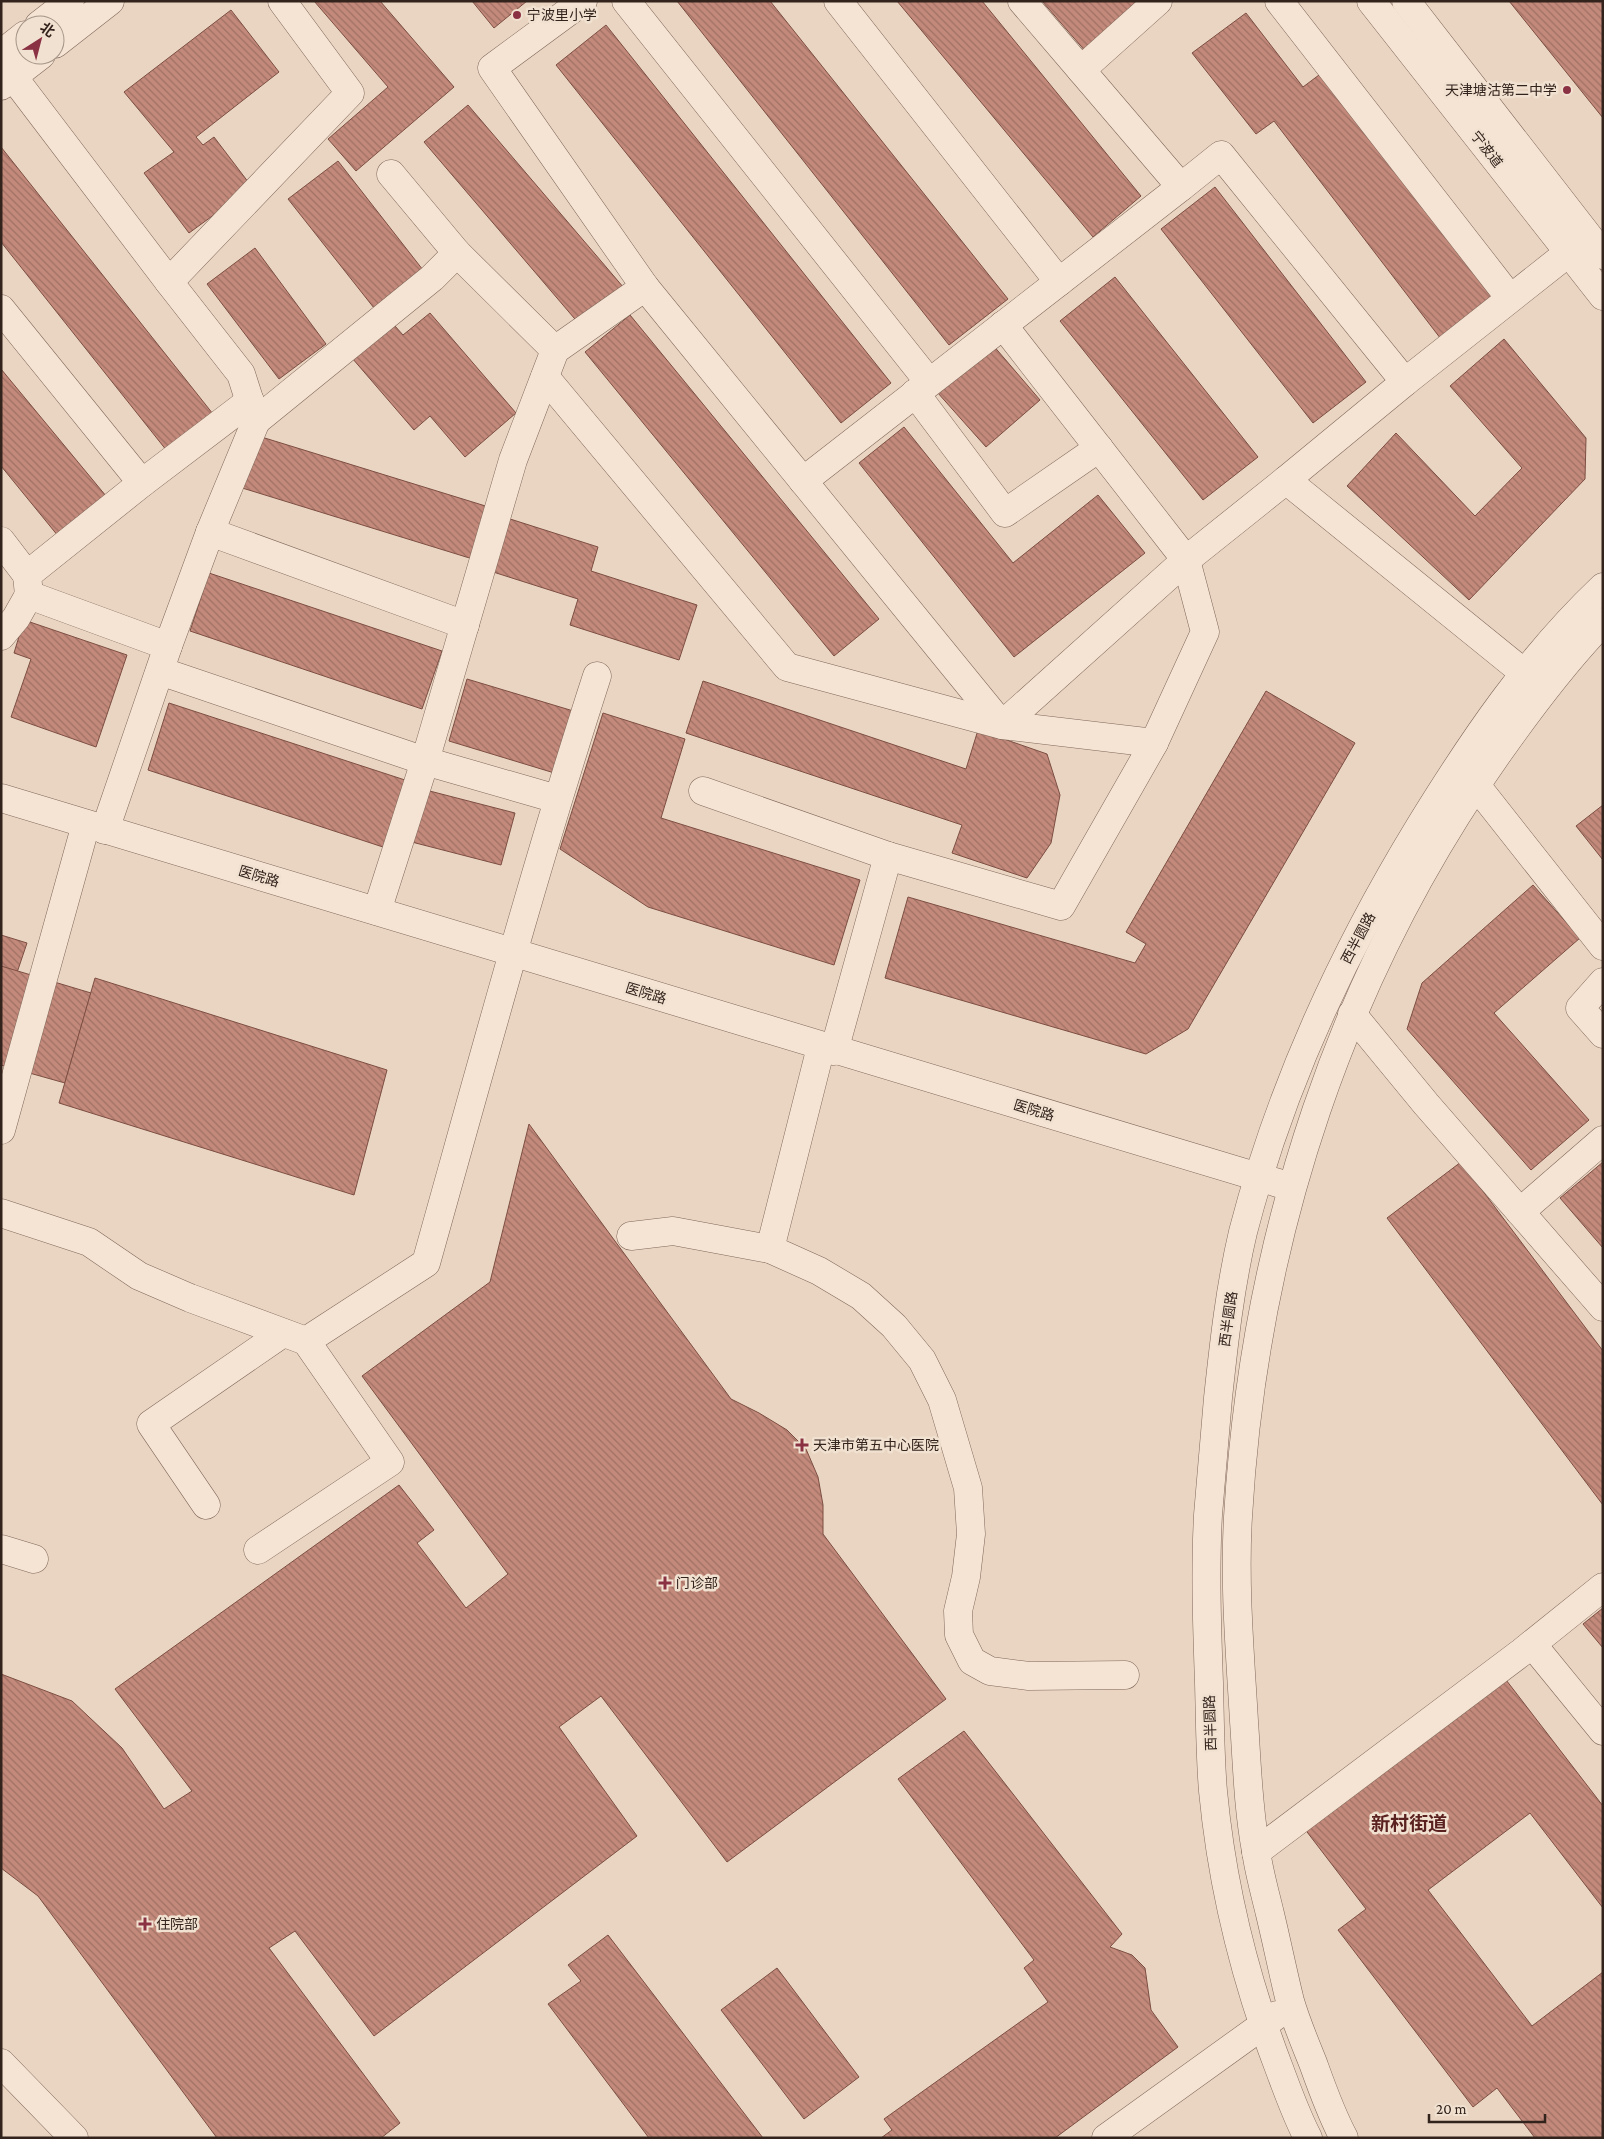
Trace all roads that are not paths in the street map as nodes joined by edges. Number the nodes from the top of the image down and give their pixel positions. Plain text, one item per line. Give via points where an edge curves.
1 (70, 1) edge
2 (110, 1) edge
3 (282, 1) edge
4 (583, 1) edge
5 (626, 1) edge
6 (838, 1) edge
7 (1022, 1) edge
8 (1158, 1) edge
9 (1279, 1) edge
10 (1371, 1) edge
11 (1406, 1) edge
12 (52, 15) edge
13 (65, 36) edge
14 (15, 52) edge
15 (4, 69) edge
16 (1081, 70) junction
17 (391, 174) dead end
18 (1181, 187) junction
19 (1587, 248) edge
20 (457, 253) junction
21 (169, 282) junction
22 (1059, 282) junction
23 (645, 286) junction
24 (1603, 296) edge
25 (1510, 298) junction
26 (1, 308) edge
27 (1004, 325) junction
28 (555, 350) junction
29 (545, 377) junction
30 (1405, 382) junction
31 (922, 388) junction
32 (253, 411) junction
33 (1099, 448) junction
34 (1286, 480) junction
35 (803, 481) junction
36 (142, 483) junction
37 (210, 532) junction
38 (1, 541) edge
39 (1186, 560) junction
40 (28, 585) junction
41 (1603, 587) edge
42 (1603, 622) edge
43 (465, 625) junction
44 (1, 636) edge
45 (168, 646) junction
46 (160, 671) junction
47 (1523, 672) junction
48 (597, 676) dead end
49 (1544, 689) junction
50 (1002, 724) junction
51 (1154, 743) junction
52 (425, 761) junction
53 (1475, 784) junction
54 (703, 791) dead end
55 (1, 798) edge
56 (557, 799) junction
57 (96, 827) junction
58 (888, 856) junction
59 (377, 911) junction
60 (1603, 946) edge
61 (512, 952) junction
62 (1603, 982) edge
63 (1352, 1014) junction
64 (1603, 1034) edge
65 (828, 1049) junction
66 (1, 1130) edge
67 (1603, 1140) edge
68 (1260, 1177) junction
69 (1291, 1188) junction
70 (1520, 1212) junction
71 (1, 1213) edge
72 (631, 1236) dead end
73 (770, 1249) junction
74 (1603, 1307) edge
75 (294, 1337) junction
76 (206, 1505) dead end
77 (1, 1549) edge
78 (258, 1550) dead end
79 (34, 1559) dead end
80 (1603, 1587) edge
81 (1532, 1644) junction
82 (1125, 1674) dead end
83 (1603, 1731) edge
84 (1256, 1852) junction
85 (1291, 2005) junction
86 (1262, 2025) junction
87 (1, 2063) edge
88 (74, 2138) edge
89 (1106, 2138) edge
90 (1308, 2138) edge
91 (1344, 2138) edge

1 - 12 street
2 - 13 street
3 - 21 street via 350,93
4 - 23 street via 492,68
5 - 31 street
6 - 22 street
7 - 16 street
8 - 16 street
9 - 25 street
10 - 19 street, 宁波道
11 - 19 street, 宁波道
14 - 15 street
15 - 21 street
16 - 18 street
17 - 20 street
18 - 22 street
18 - 30 street via 1221,155
19 - 24 street, 宁波道
19 - 25 street
20 - 28 street
20 - 32 street via 432,278
21 - 32 street via 241,374
22 - 27 street
23 - 28 street
23 - 35 street
25 - 30 street
26 - 36 street
27 - 31 street
27 - 33 street
28 - 29 street
29 - 43 street via 513,460
29 - 50 street via 787,667
30 - 34 street
31 - 33 street via 1005,513
31 - 35 street
32 - 36 street
32 - 37 street
33 - 39 street
34 - 39 street
34 - 47 street
35 - 50 street
36 - 40 street
37 - 43 street
37 - 45 street
38 - 40 street
39 - 50 street
39 - 51 street via 1205,632
40 - 44 street via 16,618
40 - 45 street
41 - 47 street, 西半圆路
42 - 49 street, 西半圆路
43 - 52 street
45 - 46 street
46 - 52 street
46 - 57 street
47 - 49 street
47 - 68 street, 西半圆路 via 1454,772 1359,934 1323,1006
48 - 56 street
49 - 53 street, 西半圆路
50 - 51 street
51 - 58 street via 1061,906
52 - 56 street
52 - 59 street
53 - 60 street
53 - 63 street, 西半圆路 via 1429,859
54 - 58 street
55 - 57 street, 医院路
56 - 61 street
57 - 59 street, 医院路
57 - 66 street
58 - 65 street
59 - 61 street, 医院路
61 - 65 street, 医院路
61 - 75 street via 426,1263
62 - 64 street via 1580,1008
63 - 69 street, 西半圆路 via 1318,1100
63 - 70 street
65 - 68 street, 医院路
65 - 73 street
67 - 70 street
68 - 69 street, 医院路
68 - 86 street, 西半圆路 via 1243,1233 1227,1313 1208,1518 1206,1610 1213,1790 1236,1934
69 - 84 street, 西半圆路 via 1259,1334 1238,1520 1238,1620 1249,1804
70 - 74 street
71 - 75 street via 89,1242 139,1276
72 - 73 street via 673,1231
73 - 82 street via 819,1271 861,1296 894,1326 922,1360 942,1400 968,1488 971,1534 958,1611 959,1635 972,1661 990,1671 1030,1676
75 - 76 street via 151,1424
75 - 78 street via 390,1462
77 - 79 street
80 - 81 street
81 - 83 street
81 - 84 street
84 - 85 street, 西半圆路
85 - 86 street
85 - 91 street, 西半圆路
86 - 89 street
86 - 90 street, 西半圆路
87 - 88 street

